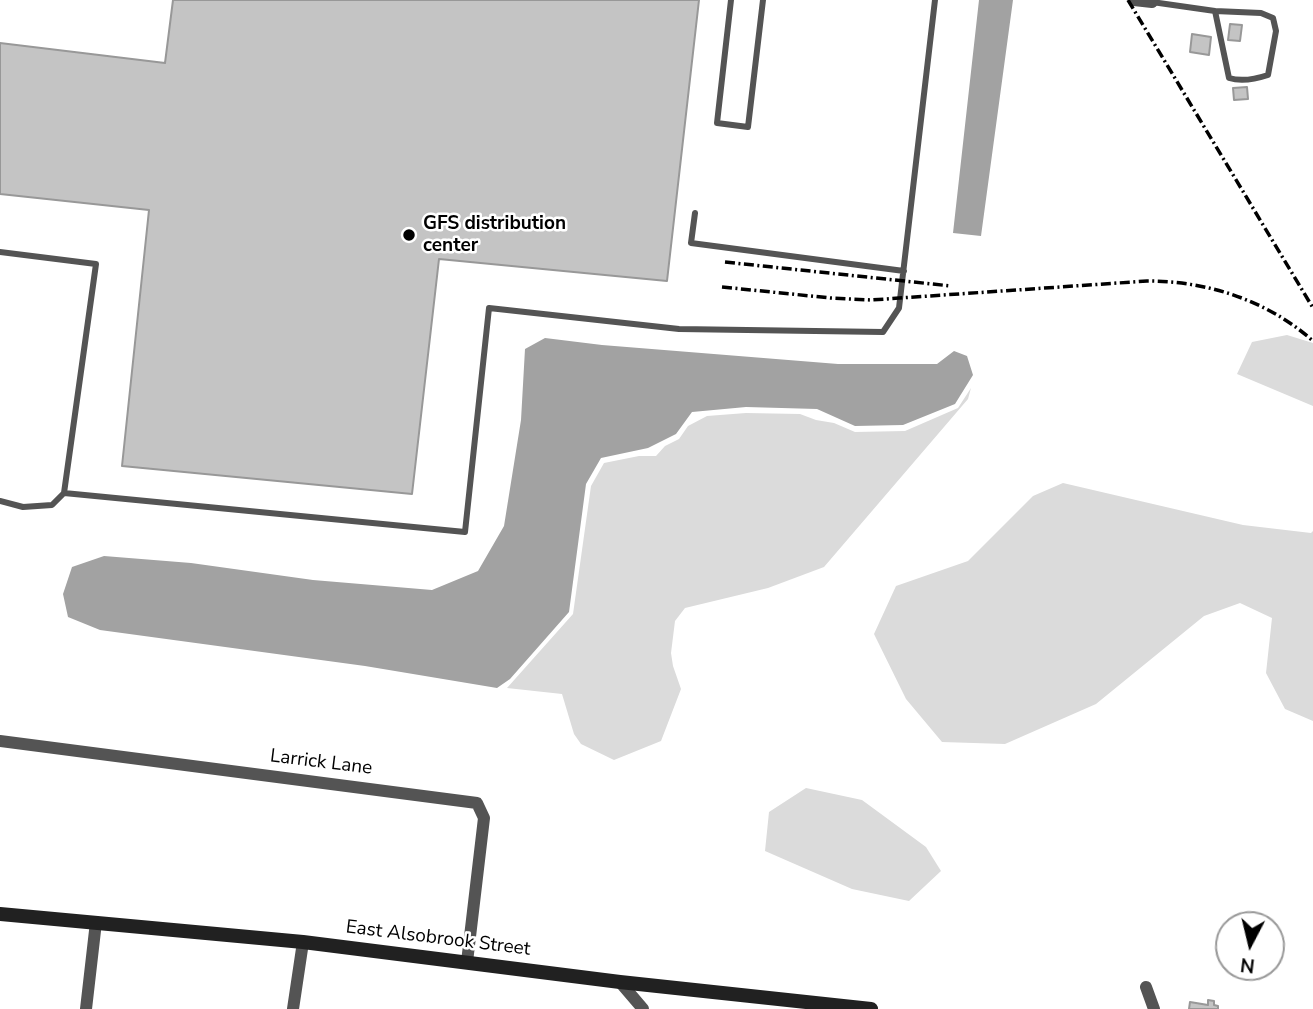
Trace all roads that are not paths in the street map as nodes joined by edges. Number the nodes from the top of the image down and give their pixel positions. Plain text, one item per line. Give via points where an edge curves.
1 (731, 0) edge
2 (763, 0) edge
3 (935, 0) edge
4 (1133, 0) edge
5 (1152, 2) joint
6 (1214, 11) junction
7 (695, 213) dead end
8 (0, 252) edge
9 (904, 271) junction
10 (64, 493) junction
11 (0, 501) edge
12 (0, 741) edge
13 (0, 914) edge
14 (96, 922) junction
15 (303, 942) junction
16 (467, 962) junction
17 (620, 982) junction
18 (1146, 986) dead end
19 (824, 1006) edge
20 (86, 1009) edge
21 (293, 1009) edge
22 (643, 1009) edge
23 (871, 1009) edge
24 (1154, 1009) edge

1 - 2 lane via 717,123 748,127
3 - 9 lane
4 - 5 street
5 - 6 lane
6 - 6 lane via 1261,13 1273,18 1276,31 1268,75 1229,78
7 - 9 lane via 691,243
8 - 10 lane via 96,264
9 - 10 lane via 899,309 883,332 679,328 489,308 465,532
10 - 11 lane via 52,505 23,507
12 - 16 street, Larrick Lane via 477,803 484,818
13 - 14 street, East Alsobrook Street
14 - 15 street, East Alsobrook Street
14 - 20 street
15 - 16 street, East Alsobrook Street
15 - 21 street
16 - 17 street, East Alsobrook Street
17 - 19 street, East Alsobrook Street
17 - 22 street
18 - 24 street
19 - 23 street, East Alsobrook Street

